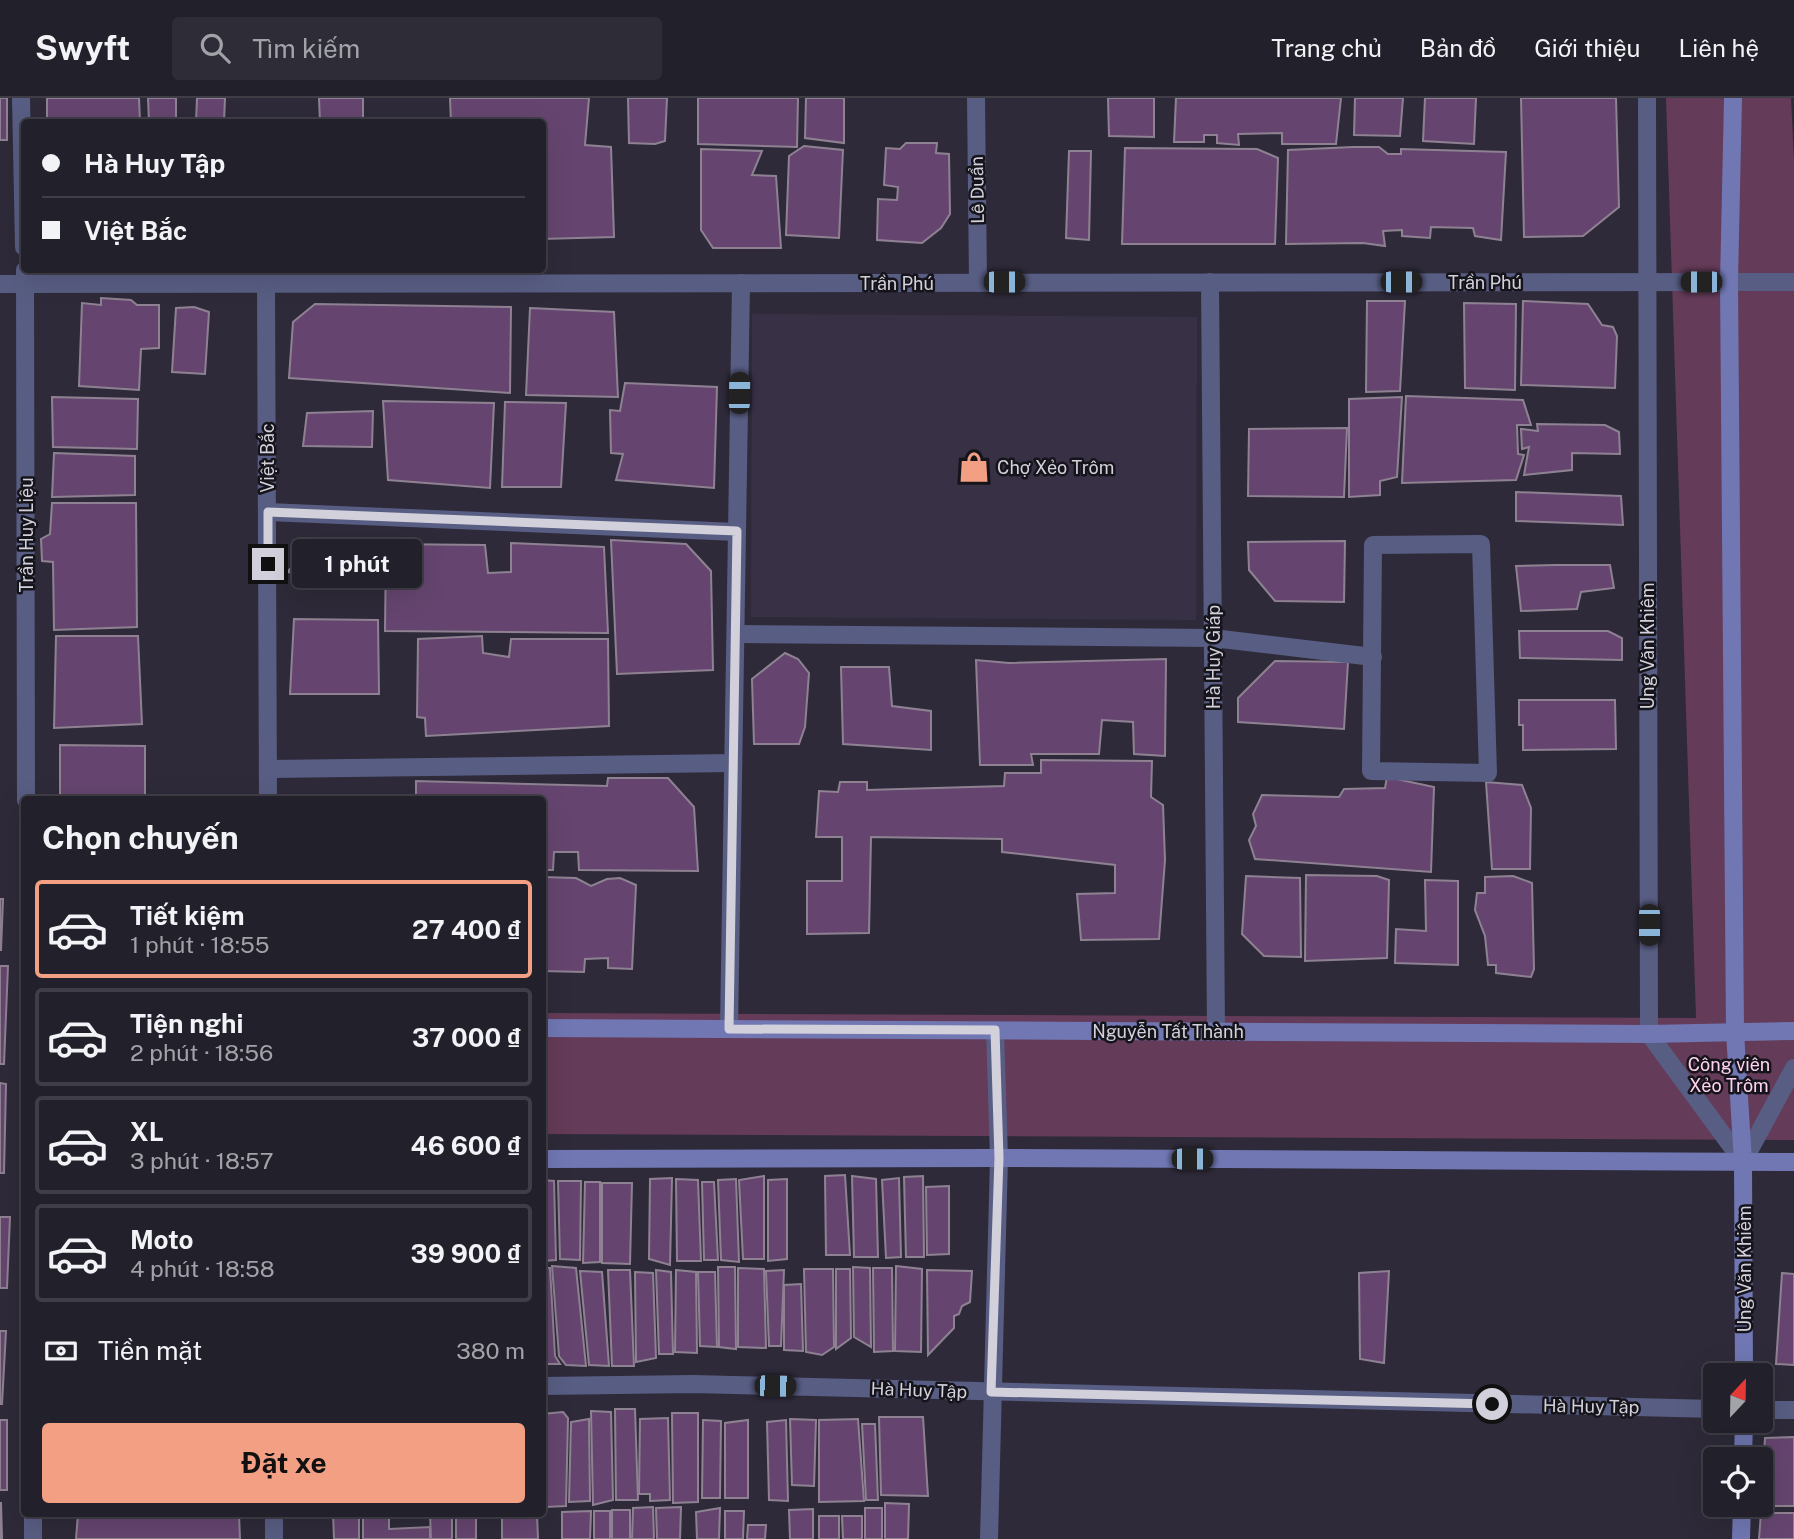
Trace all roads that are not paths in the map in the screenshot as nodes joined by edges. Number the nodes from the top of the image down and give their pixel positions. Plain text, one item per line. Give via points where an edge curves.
1 (22, 98) edge
2 (976, 98) edge
3 (1647, 98) edge
4 (1733, 98) edge
5 (22, 119) edge
6 (25, 276) edge
7 (978, 282) junction
8 (1210, 282) junction
9 (1646, 282) junction
10 (1729, 282) junction
11 (1794, 282) edge
12 (741, 283) junction
13 (0, 284) edge
14 (266, 284) junction
15 (268, 512) junction
16 (737, 531) junction
17 (736, 634) junction
18 (1213, 638) junction
19 (1373, 657) junction
20 (733, 763) junction
21 (270, 769) junction
22 (26, 796) edge
23 (268, 796) edge
24 (546, 1028) edge
25 (729, 1029) junction
26 (995, 1030) junction
27 (1216, 1031) junction
28 (1794, 1031) edge
29 (1735, 1032) junction
30 (1649, 1034) junction
31 (1794, 1069) edge
32 (999, 1158) junction
33 (546, 1159) edge
34 (1743, 1162) junction
35 (1794, 1162) edge
36 (1744, 1363) edge
37 (546, 1386) edge
38 (991, 1392) junction
39 (1703, 1409) edge
40 (1773, 1410) edge
41 (1794, 1410) edge
42 (33, 1517) edge
43 (274, 1517) edge
44 (1742, 1517) edge
45 (33, 1539) edge
46 (274, 1539) edge
47 (989, 1539) edge
48 (1741, 1539) edge

1 - 5 street
2 - 7 street, Lê Duẩn
3 - 9 street, Ung Văn Khiêm
4 - 10 street, Ung Văn Khiêm
6 - 13 street, Trần Phú
6 - 14 street, Trần Phú
6 - 22 street, Trần Huy Liệu
7 - 8 street, Trần Phú
7 - 12 street, Trần Phú
8 - 9 street, Trần Phú
8 - 18 street, Hà Huy Giáp
9 - 10 street, Trần Phú
9 - 30 street, Ung Văn Khiêm
10 - 11 street, Trần Phú
10 - 29 street, Ung Văn Khiêm
12 - 14 street, Trần Phú
12 - 16 street
14 - 15 street, Việt Bắc
15 - 16 street
15 - 21 street, Việt Bắc
16 - 17 street
17 - 18 street
17 - 20 street
18 - 19 street
18 - 27 street, Hà Huy Giáp
19 - 19 street via 1371,771 1488,773 1481,544 1374,545
20 - 21 street
20 - 25 street
21 - 23 street, Việt Bắc
24 - 25 street, Nguyễn Tất Thành
25 - 26 street, Nguyễn Tất Thành
26 - 27 street, Nguyễn Tất Thành
26 - 32 street
27 - 30 street, Nguyễn Tất Thành
28 - 29 street, Nguyễn Tất Thành
29 - 30 street, Nguyễn Tất Thành
29 - 34 street, Ung Văn Khiêm
30 - 34 street
31 - 34 street, Ung Văn Khiêm
32 - 33 street
32 - 34 street
32 - 38 street
34 - 35 street
34 - 36 street, Ung Văn Khiêm
37 - 38 street, Hà Huy Tập via 693,1384
38 - 39 street, Hà Huy Tập
38 - 47 street
40 - 41 street
42 - 45 street
43 - 46 street
44 - 48 street

